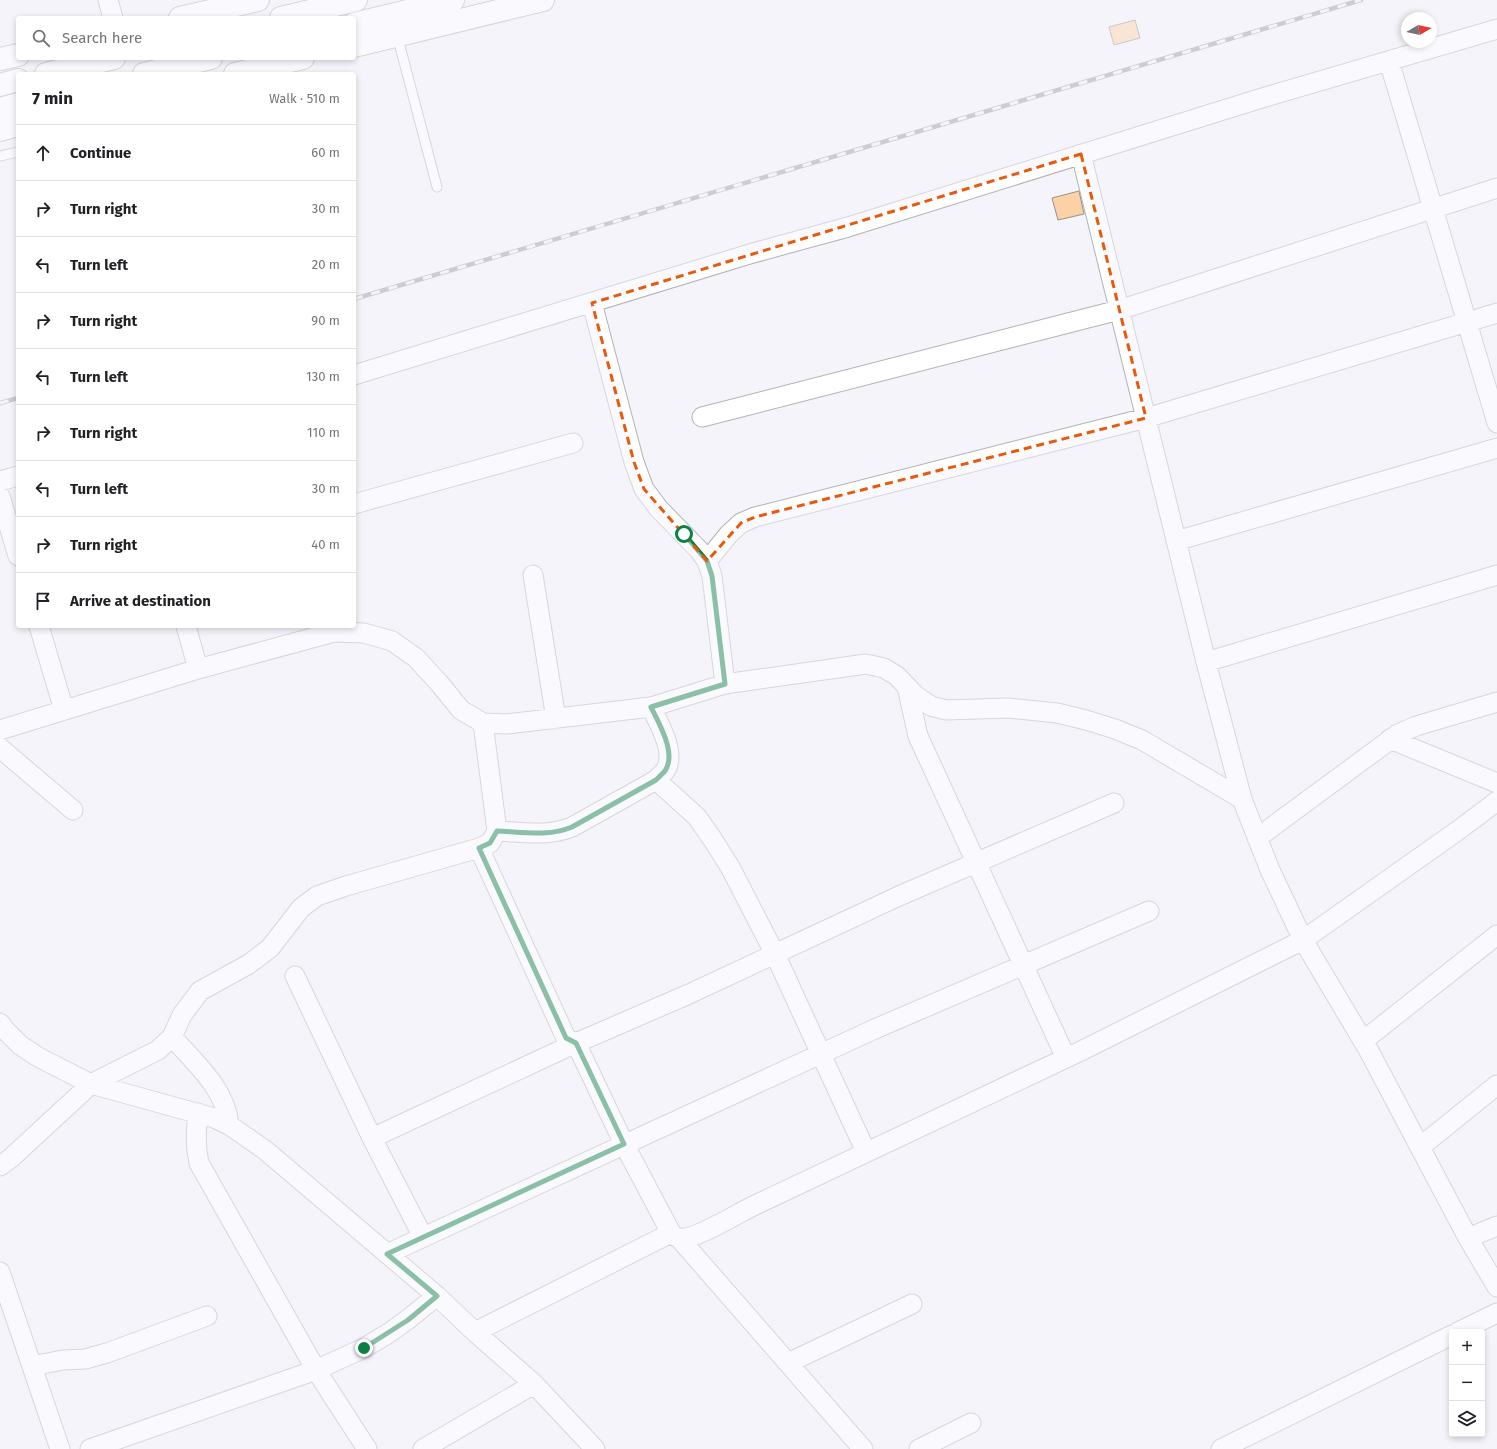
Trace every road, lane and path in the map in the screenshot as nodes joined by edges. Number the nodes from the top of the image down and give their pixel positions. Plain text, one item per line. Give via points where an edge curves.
1 (108, 0) edge
2 (258, 0) edge
3 (356, 0) edge
4 (453, 0) edge
5 (543, 0) edge
6 (112, 16) edge
7 (189, 16) edge
8 (289, 16) edge
9 (356, 24) edge
10 (1497, 29) edge
11 (397, 35) junction
12 (356, 45) edge
13 (16, 55) edge
14 (0, 59) edge
15 (106, 60) edge
16 (203, 60) edge
17 (1389, 61) junction
18 (290, 65) edge
19 (256, 71) edge
20 (54, 72) edge
21 (152, 72) edge
22 (16, 81) edge
23 (0, 85) edge
24 (16, 105) edge
25 (0, 109) edge
26 (16, 126) edge
27 (0, 130) edge
28 (16, 152) edge
29 (1081, 154) junction
30 (0, 156) edge
31 (436, 187) dead end
32 (1497, 188) edge
33 (1433, 209) junction
34 (592, 302) junction
35 (1119, 310) junction
36 (1497, 313) edge
37 (1467, 322) junction
38 (356, 374) edge
39 (702, 417) dead end
40 (1146, 418) junction
41 (1497, 423) edge
42 (573, 444) dead end
43 (1497, 448) edge
44 (16, 477) edge
45 (0, 481) edge
46 (0, 496) edge
47 (356, 503) edge
48 (1176, 540) junction
49 (16, 549) edge
50 (707, 561) junction
51 (532, 575) dead end
52 (1497, 575) edge
53 (40, 628) edge
54 (187, 628) edge
55 (333, 629) edge
56 (1206, 662) junction
57 (198, 669) junction
58 (725, 684) junction
59 (907, 687) junction
60 (1497, 702) edge
61 (651, 707) junction
62 (64, 710) junction
63 (556, 719) junction
64 (483, 723) junction
65 (0, 730) edge
66 (1390, 739) junction
67 (0, 748) edge
68 (656, 780) junction
69 (1497, 783) edge
70 (1242, 799) junction
71 (1497, 801) edge
72 (1114, 803) dead end
73 (73, 810) dead end
74 (497, 831) junction
75 (1257, 838) junction
76 (479, 848) junction
77 (976, 862) junction
78 (1149, 911) dead end
79 (1497, 935) edge
80 (1303, 940) junction
81 (774, 954) junction
82 (1023, 965) junction
83 (296, 976) dead end
84 (0, 1023) edge
85 (172, 1037) junction
86 (1363, 1041) junction
87 (576, 1043) junction
88 (820, 1054) junction
89 (1066, 1058) junction
90 (91, 1084) junction
91 (1497, 1085) edge
92 (198, 1113) junction
93 (230, 1125) junction
94 (372, 1138) junction
95 (624, 1144) junction
96 (1420, 1147) junction
97 (866, 1152) junction
98 (0, 1166) edge
99 (1497, 1226) edge
100 (675, 1236) junction
101 (423, 1237) junction
102 (1468, 1238) junction
103 (387, 1254) junction
104 (0, 1272) edge
105 (1497, 1287) edge
106 (437, 1296) junction
107 (912, 1304) dead end
108 (1497, 1313) edge
109 (207, 1316) dead end
110 (1464, 1329) edge
111 (475, 1332) junction
112 (1449, 1336) edge
113 (788, 1363) junction
114 (32, 1366) junction
115 (316, 1370) junction
116 (534, 1384) junction
117 (971, 1423) dead end
118 (60, 1449) edge
119 (90, 1449) edge
120 (367, 1449) edge
121 (423, 1449) edge
122 (595, 1449) edge
123 (863, 1449) edge
124 (919, 1449) edge
125 (1221, 1449) edge

1 - 6 street
2 - 7 main road
3 - 8 main road
4 - 9 main road
5 - 11 main road
10 - 17 street
11 - 12 main road
11 - 31 lane
13 - 14 main road
15 - 20 main road
16 - 21 main road
17 - 29 street
17 - 33 street
18 - 19 main road
22 - 23 main road
24 - 25 main road
26 - 27 main road
28 - 30 lane
29 - 34 street
29 - 35 street
32 - 33 street
33 - 35 street
33 - 37 street
34 - 38 street
34 - 50 street via 634,462 644,489
35 - 39 street
35 - 40 street
36 - 37 street
37 - 40 street
37 - 41 street
40 - 48 street
40 - 50 street via 755,517 740,523
42 - 47 street
43 - 48 street
44 - 45 street
46 - 49 street
48 - 56 street
50 - 58 street via 712,576
51 - 63 street
52 - 56 street
53 - 62 street
54 - 57 street
55 - 57 street
55 - 64 street via 364,633 392,641 416,658 461,710
56 - 70 street
57 - 62 street
58 - 59 street via 866,664 884,668 897,676
58 - 61 street
59 - 70 street via 931,706 946,710 1008,708 1057,712 1115,729 1142,740
59 - 77 street via 918,736
60 - 66 street via 1416,726
61 - 63 street
61 - 68 street via 664,735 669,759 666,770
62 - 65 street
63 - 64 street via 507,724
64 - 74 street
66 - 69 street
66 - 75 street
67 - 73 street
68 - 74 street via 560,832 549,834
68 - 81 street via 697,817 713,840
70 - 75 street
71 - 80 street
72 - 77 street
74 - 76 street via 490,843
75 - 80 street
76 - 85 street via 317,896 300,908 270,948 249,964 200,991 182,1015
76 - 87 street via 566,1038
77 - 81 street
77 - 82 street
78 - 82 street
79 - 86 street
80 - 86 street
80 - 89 street
81 - 87 street
81 - 88 street
82 - 88 street
82 - 89 street
83 - 94 street
84 - 90 street via 20,1045
85 - 90 street via 158,1050
85 - 93 street via 219,1092
86 - 96 street
87 - 94 street
87 - 95 street
88 - 95 street
88 - 97 street
89 - 97 street
90 - 92 street
90 - 98 street
91 - 96 street
92 - 93 street
92 - 115 street via 196,1149 199,1163
93 - 103 street via 265,1150
94 - 101 street
95 - 100 street
95 - 101 street
96 - 102 street
97 - 100 street via 698,1234 689,1237
99 - 102 street
100 - 111 street
100 - 113 street
101 - 103 street
102 - 105 street
103 - 106 street
104 - 114 street
106 - 111 street
106 - 115 street via 389,1333 364,1348
107 - 113 street
108 - 110 street
109 - 114 street via 107,1353 85,1359
111 - 116 street
112 - 125 street
113 - 123 street
114 - 118 street
115 - 119 street
115 - 120 street
116 - 121 street
116 - 122 street
117 - 124 street

